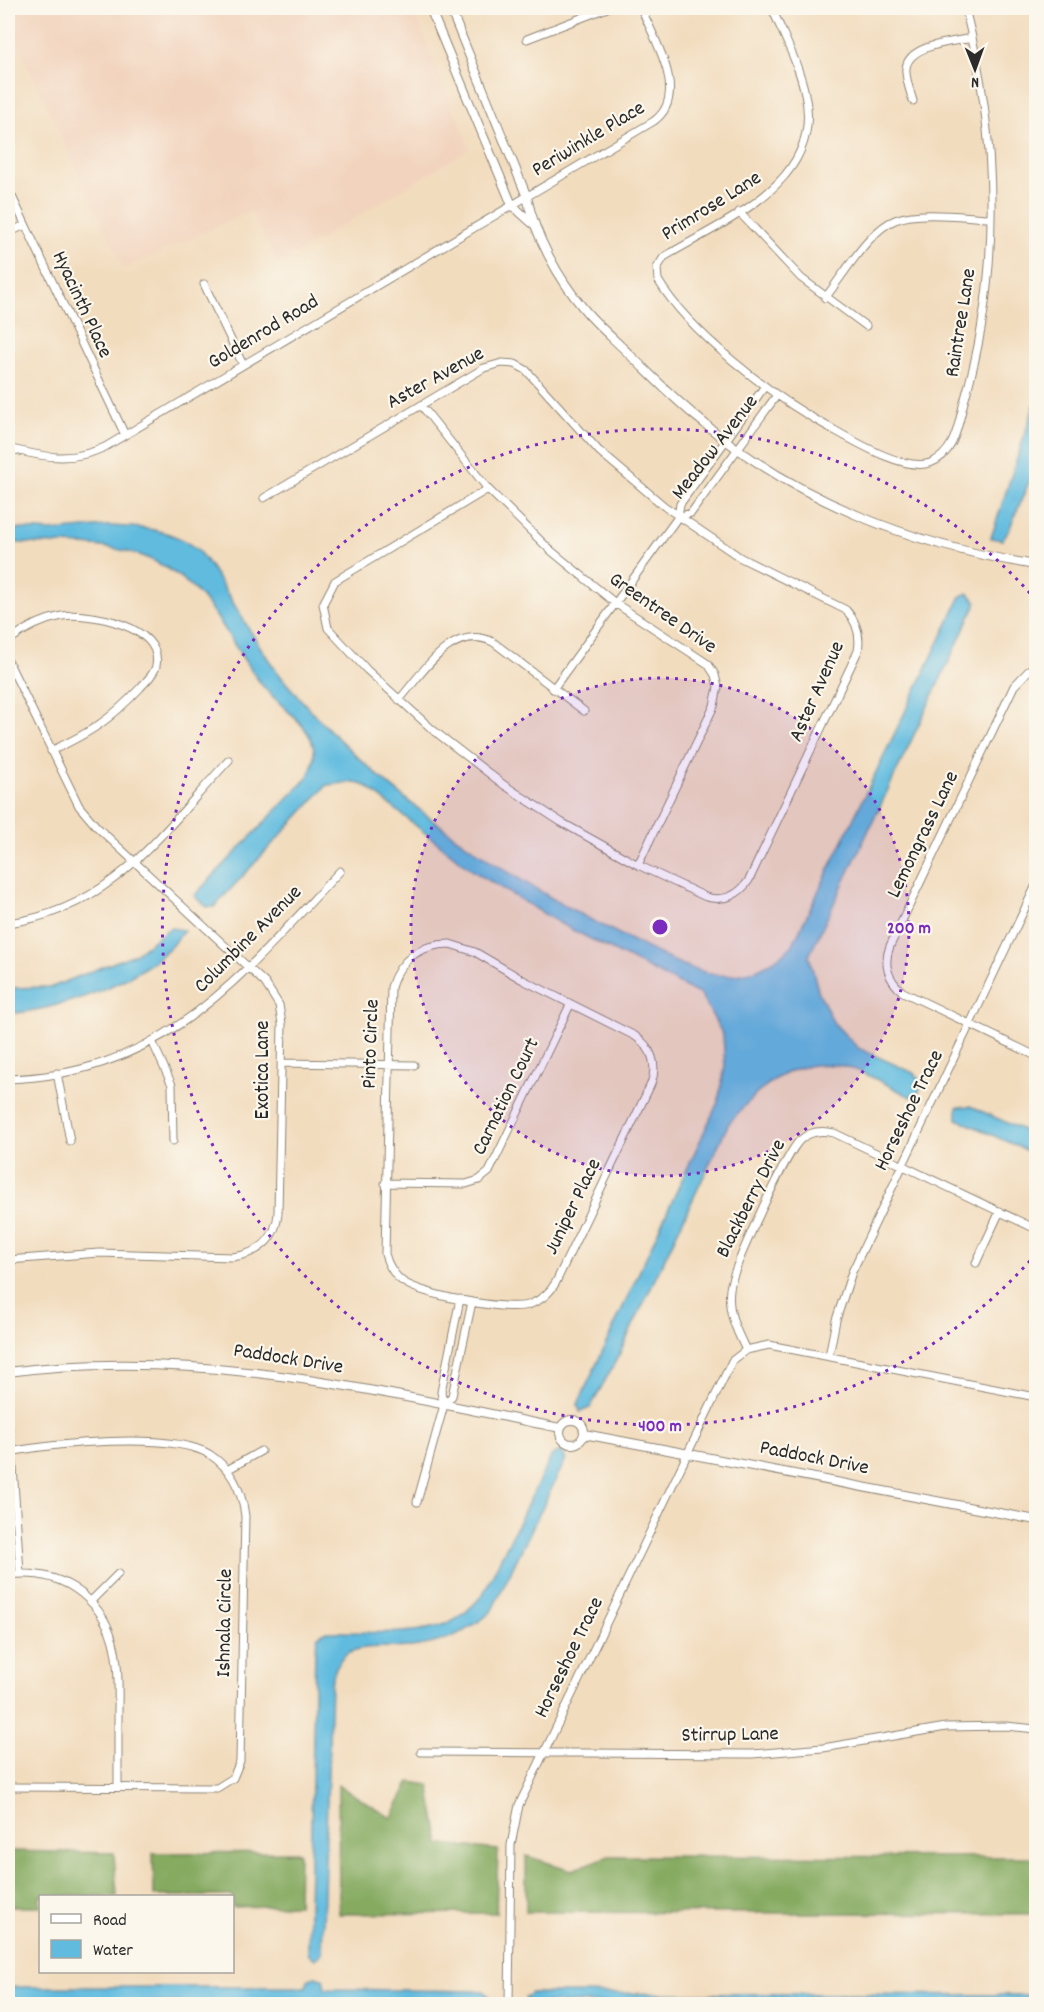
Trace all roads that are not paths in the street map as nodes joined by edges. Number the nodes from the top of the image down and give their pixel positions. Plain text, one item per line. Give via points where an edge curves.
1 (430, 8) edge
2 (450, 8) edge
3 (607, 8) edge
4 (641, 8) edge
5 (772, 8) edge
6 (964, 8) edge
7 (972, 38) junction
8 (527, 39) dead end
9 (913, 101) dead end
10 (8, 188) edge
11 (527, 196) junction
12 (512, 205) junction
13 (739, 212) junction
14 (991, 218) junction
15 (532, 223) junction
16 (25, 225) junction
17 (8, 233) edge
18 (204, 284) dead end
19 (825, 298) junction
20 (866, 326) dead end
21 (243, 365) junction
22 (765, 386) junction
23 (777, 396) junction
24 (421, 405) junction
25 (125, 435) junction
26 (726, 440) junction
27 (8, 448) edge
28 (738, 449) junction
29 (488, 489) junction
30 (264, 498) dead end
31 (678, 517) junction
32 (1036, 565) edge
33 (615, 603) junction
34 (8, 641) edge
35 (8, 661) edge
36 (1036, 663) edge
37 (553, 689) junction
38 (399, 700) junction
39 (584, 711) dead end
40 (51, 751) junction
41 (229, 760) dead end
42 (135, 862) junction
43 (638, 865) junction
44 (340, 871) dead end
45 (1036, 885) edge
46 (8, 923) edge
47 (249, 968) junction
48 (570, 1005) junction
49 (970, 1024) junction
50 (152, 1041) junction
51 (1036, 1056) edge
52 (653, 1060) joint
53 (281, 1063) junction
54 (388, 1065) junction
55 (414, 1065) dead end
56 (57, 1073) junction
57 (8, 1079) edge
58 (70, 1141) dead end
59 (173, 1141) dead end
60 (903, 1165) junction
61 (385, 1183) junction
62 (1000, 1212) junction
63 (1036, 1229) edge
64 (8, 1260) edge
65 (975, 1263) dead end
66 (460, 1299) junction
67 (472, 1302) junction
68 (746, 1350) junction
69 (829, 1356) junction
70 (8, 1372) edge
71 (1036, 1395) edge
72 (444, 1405) junction
73 (8, 1424) edge
74 (560, 1428) junction
75 (584, 1434) junction
76 (9, 1450) edge
77 (261, 1451) dead end
78 (686, 1453) junction
79 (227, 1470) junction
80 (417, 1502) dead end
81 (1036, 1520) edge
82 (20, 1573) junction
83 (118, 1574) dead end
84 (8, 1575) edge
85 (91, 1601) junction
86 (1036, 1729) edge
87 (421, 1752) dead end
88 (543, 1753) junction
89 (8, 1787) edge
90 (118, 1787) junction
91 (509, 2004) edge

1 - 12 street
2 - 11 street
3 - 8 street
4 - 11 street, Periwinkle Place via 671,84 667,108 654,121
5 - 13 street, Primrose Lane via 805,93 806,134 800,154 785,177 765,196
6 - 7 street, Raintree Lane
7 - 9 street via 912,56 906,68
7 - 14 street, Raintree Lane via 986,114
10 - 16 street, Hyacinth Place
11 - 12 street, Goldenrod Road
11 - 15 street
12 - 15 street
12 - 21 street, Goldenrod Road
13 - 19 street via 778,258
13 - 22 street, Primrose Lane via 664,257 657,274 661,286 694,323
14 - 19 street via 915,216 890,222 875,233
14 - 23 street, Raintree Lane via 979,338 953,439 943,455 926,464 904,462 849,438
15 - 26 street via 583,309 670,394
16 - 17 street
16 - 25 street, Hyacinth Place
18 - 21 street
19 - 20 street
21 - 25 street, Goldenrod Road
22 - 23 street, Primrose Lane
22 - 26 street, Meadow Avenue
23 - 28 street, Meadow Avenue
24 - 29 street, Greentree Drive
24 - 30 street, Aster Avenue
24 - 31 street, Aster Avenue via 489,365 520,367 599,451
25 - 27 street, Goldenrod Road via 93,452 66,458
26 - 28 street
26 - 31 street, Meadow Avenue via 680,504
28 - 31 street, Meadow Avenue via 691,513
28 - 32 street via 850,513 948,548
29 - 33 street, Greentree Drive via 549,549
29 - 38 street, Aster Avenue via 340,577 327,591 324,616 332,634
31 - 33 street, Meadow Avenue
31 - 43 street, Aster Avenue via 741,558 846,610 857,626 859,645 749,880 741,889 730,896 712,899
33 - 37 street, Meadow Avenue
33 - 43 street, Greentree Drive via 703,659 712,669 718,687 714,706
34 - 40 street via 48,619 84,615 126,626 153,647 156,662 152,674 117,713 91,732
35 - 40 street, Exotica Lane
36 - 49 street, Lemongrass Lane via 1014,686 887,952 888,972 898,988
37 - 38 street via 493,642 468,637 450,645
37 - 39 street
38 - 43 street, Aster Avenue via 514,792
40 - 42 street, Exotica Lane via 79,806
41 - 42 street
42 - 46 street via 109,885 78,904 51,915
42 - 47 street, Exotica Lane
44 - 47 street, Columbine Avenue
45 - 49 street, Horseshoe Trace
47 - 50 street, Columbine Avenue via 197,1014
47 - 53 street, Exotica Lane via 270,988 279,1005
48 - 52 street, Pinto Circle via 640,1040
48 - 54 street, Pinto Circle via 463,947 430,946 407,959 393,981
48 - 61 street, Carnation Court via 489,1172 466,1184
49 - 51 street, Lemongrass Lane
49 - 60 street, Horseshoe Trace
50 - 56 street, Columbine Avenue via 108,1060
50 - 59 street via 172,1085
52 - 67 street, Juniper Place via 651,1084 553,1287 545,1296 524,1306
53 - 54 street
53 - 64 street, Exotica Lane via 278,1219 271,1236 259,1249 232,1257 99,1253
54 - 55 street
54 - 61 street, Pinto Circle
56 - 57 street, Columbine Avenue
56 - 58 street
60 - 62 street, Blackberry Drive
60 - 68 street, Blackberry Drive via 827,1131 809,1134 794,1146 732,1276 729,1307
60 - 69 street, Horseshoe Trace via 852,1272
61 - 66 street, Pinto Circle via 384,1248 392,1270 415,1288
62 - 63 street, Blackberry Drive
62 - 65 street
66 - 67 street, Pinto Circle
66 - 72 street via 441,1392
67 - 72 street via 452,1396
68 - 69 street via 769,1345
68 - 78 street, Horseshoe Trace via 725,1371
69 - 71 street
70 - 72 street, Paddock Drive via 86,1364 214,1366
72 - 74 street, Paddock Drive
72 - 80 street
73 - 76 street
74 - 75 street via 573,1420 580,1423
74 - 75 street via 563,1439 569,1443 580,1441
75 - 78 street, Paddock Drive
76 - 79 street, Ishnala Circle via 87,1444 174,1444 209,1454
76 - 82 street
77 - 79 street
78 - 81 street, Paddock Drive
78 - 88 street, Horseshoe Trace
79 - 90 street, Ishnala Circle via 240,1491 245,1516 239,1767 229,1783 217,1788
82 - 84 street
82 - 85 street via 57,1579
83 - 85 street
85 - 90 street via 107,1623 119,1662
86 - 88 street, Stirrup Lane via 945,1726 847,1745 776,1753
87 - 88 street, Stirrup Lane
88 - 91 street, Horseshoe Trace via 519,1805 511,1845
89 - 90 street, Ishnala Circle

